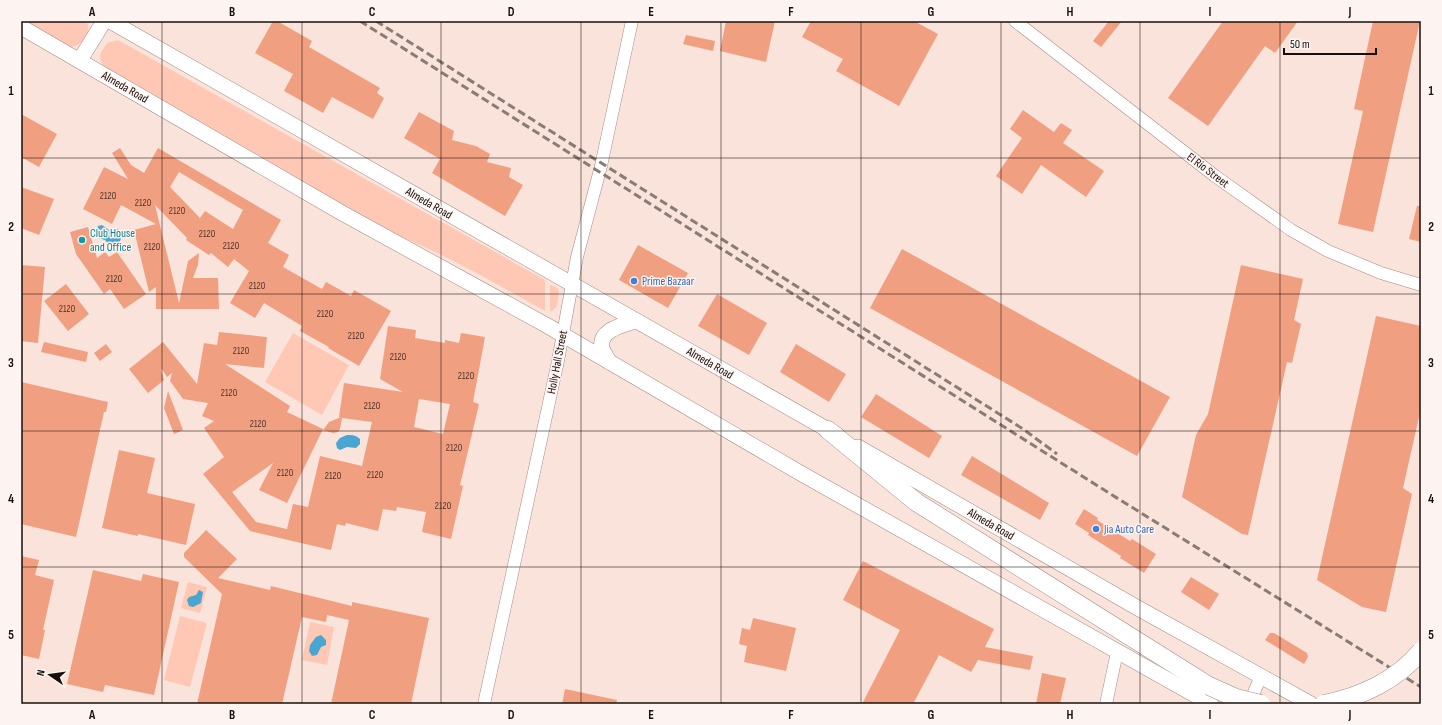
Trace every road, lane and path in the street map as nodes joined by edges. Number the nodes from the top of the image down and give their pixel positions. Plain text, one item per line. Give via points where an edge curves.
1 (104, 21) edge
2 (110, 21) edge
3 (632, 21) edge
4 (1015, 21) edge
5 (21, 27) edge
6 (80, 60) junction
7 (572, 284) junction
8 (1421, 285) edge
9 (635, 321) junction
10 (563, 335) junction
11 (609, 362) junction
12 (828, 430) junction
13 (1421, 651) edge
14 (1117, 652) junction
15 (1261, 676) junction
16 (484, 704) edge
17 (1106, 704) edge
18 (1210, 704) edge
19 (1249, 704) edge
20 (1261, 704) edge
21 (1311, 704) edge
22 (1324, 704) edge

1 - 6 main road
2 - 7 main road, Almeda Road
3 - 7 street, Holly Hall Street via 601,166
4 - 8 street, El Rio Street via 1215,176 1290,230 1328,251 1381,273
5 - 6 main road, Almeda Road
6 - 10 main road, Almeda Road via 342,213
7 - 9 main road, Almeda Road
7 - 10 street, Holly Hall Street
9 - 11 main road via 613,329 602,339 602,347
9 - 12 main road, Almeda Road
10 - 11 main road, Almeda Road
10 - 16 street, Holly Hall Street
11 - 14 main road, Almeda Road
12 - 15 main road, Almeda Road
12 - 20 highway, bridge via 916,502 1209,686 1236,698
13 - 22 highway, bridge via 1410,664 1380,685 1341,701
14 - 17 street
14 - 18 main road, Almeda Road
15 - 19 street
15 - 21 main road, Almeda Road

